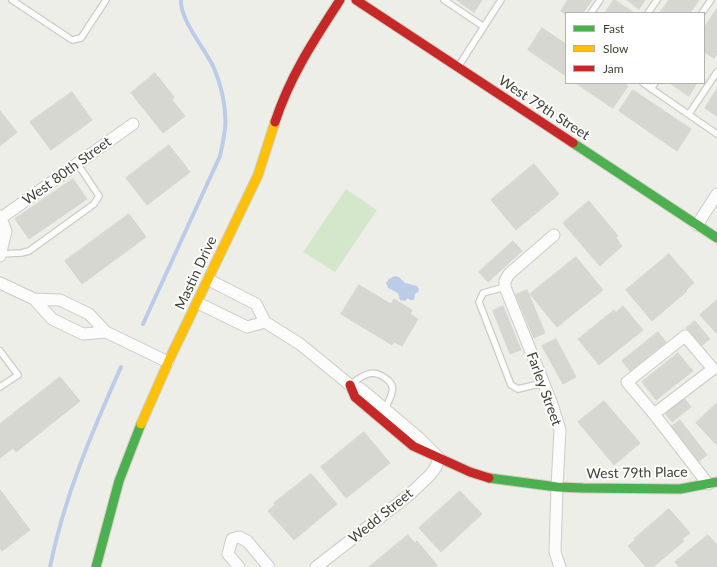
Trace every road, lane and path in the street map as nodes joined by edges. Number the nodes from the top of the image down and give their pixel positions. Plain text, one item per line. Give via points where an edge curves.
1 (12, 0) edge
2 (106, 0) edge
3 (340, 0) edge
4 (356, 0) edge
5 (444, 0) edge
6 (501, 0) edge
7 (600, 0) edge
8 (657, 0) edge
9 (711, 0) edge
10 (592, 12) edge
11 (649, 12) edge
12 (703, 12) edge
13 (484, 27) junction
14 (458, 67) junction
15 (717, 72) edge
16 (645, 84) edge
17 (654, 84) edge
18 (651, 88) junction
19 (689, 114) junction
20 (133, 124) dead end
21 (717, 134) edge
22 (78, 163) junction
23 (717, 194) edge
24 (0, 217) edge
25 (697, 225) junction
26 (554, 235) dead end
27 (717, 238) edge
28 (1, 255) edge
29 (209, 280) junction
30 (0, 283) edge
31 (505, 287) junction
32 (34, 299) junction
33 (198, 303) junction
34 (265, 322) junction
35 (106, 332) junction
36 (0, 351) edge
37 (168, 362) junction
38 (543, 383) junction
39 (350, 385) junction
40 (0, 387) edge
41 (382, 413) junction
42 (654, 414) junction
43 (439, 458) junction
44 (713, 483) edge
45 (557, 487) junction
46 (96, 567) edge
47 (239, 567) edge
48 (269, 567) edge
49 (316, 567) edge
50 (560, 567) edge

1 - 2 lane via 72,40 81,38
3 - 29 street, Mastin Drive via 302,58 279,110 262,164
4 - 14 street, West 79th Street
5 - 13 lane
6 - 13 lane
7 - 10 lane
8 - 11 lane
9 - 12 lane
13 - 14 lane
14 - 25 street, West 79th Street
15 - 19 lane
16 - 18 lane
17 - 18 lane
18 - 19 lane
19 - 21 lane
20 - 22 street, West 80th Street
22 - 24 street, West 80th Street
22 - 28 lane via 99,196 94,204 29,251
23 - 25 street
24 - 28 street, West 80th Street via 6,231
25 - 27 street, West 79th Street
26 - 31 street via 509,274
29 - 33 street, Mastin Drive
29 - 34 street via 256,304
30 - 32 street
31 - 38 street, Farley Street
31 - 38 lane via 483,293 479,302 511,385 518,389
32 - 35 street via 60,300 89,314
32 - 35 street via 52,319 83,334
33 - 34 street via 247,327
33 - 37 street, Mastin Drive
34 - 39 street via 300,344
35 - 37 street
36 - 40 lane via 18,375
37 - 46 street, Mastin Drive via 129,454 111,505
38 - 45 street, Farley Street via 560,430
39 - 41 street via 361,389
39 - 41 lane via 368,374 376,372 384,376 392,384 393,391
41 - 43 street via 419,438
42 - 42 street via 627,382 685,336 713,369
42 - 44 street
43 - 45 street via 490,478
43 - 49 street, Wedd Street via 430,475
44 - 45 street, West 79th Place via 680,489
45 - 50 street, Farley Street via 556,552
47 - 48 street via 228,554 232,539 239,537 247,540

